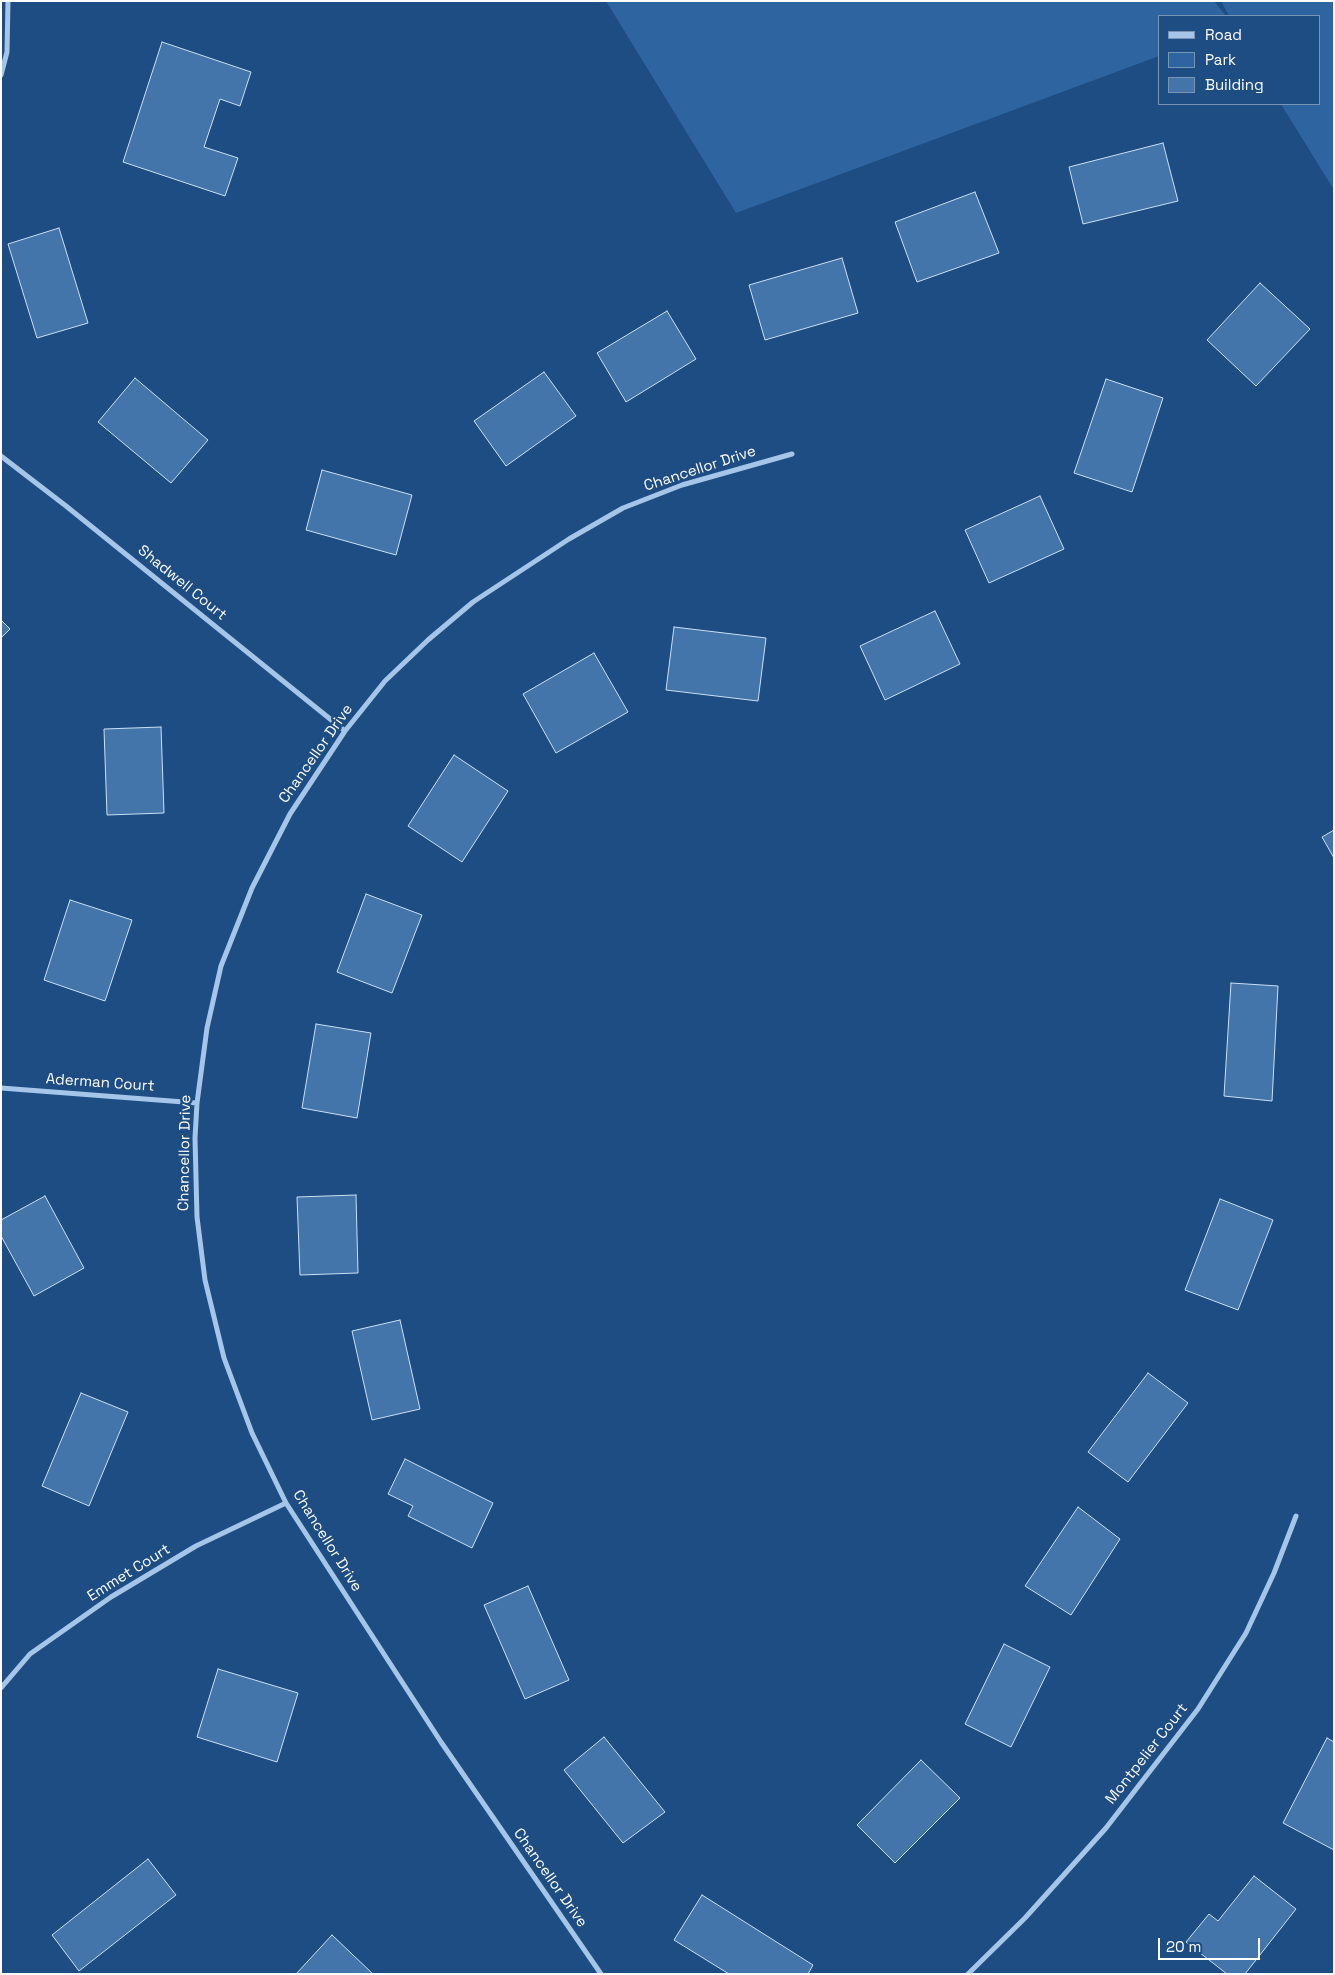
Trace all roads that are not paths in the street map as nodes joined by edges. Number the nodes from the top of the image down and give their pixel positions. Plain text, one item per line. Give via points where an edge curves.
1 (8, 1) edge
2 (1, 75) edge
3 (792, 454) dead end
4 (1, 456) edge
5 (345, 730) junction
6 (1, 1088) edge
7 (197, 1103) junction
8 (286, 1503) junction
9 (1296, 1516) dead end
10 (1, 1688) edge
11 (601, 1974) edge
12 (968, 1974) edge

1 - 2 street via 7,52
3 - 5 street, Chancellor Drive via 682,485 623,508 568,539 473,602 428,640 386,681
4 - 5 street, Shadwell Court
5 - 7 street, Chancellor Drive via 290,814 252,888 221,966 207,1028
6 - 7 street, Aderman Court
7 - 8 street, Chancellor Drive via 197,1217 205,1280 224,1358 252,1433
8 - 10 street, Emmet Court via 196,1546 111,1597 30,1654
8 - 11 street, Chancellor Drive via 441,1742
9 - 12 street, Montpelier Court via 1246,1633 1198,1709 1106,1828 1025,1918

